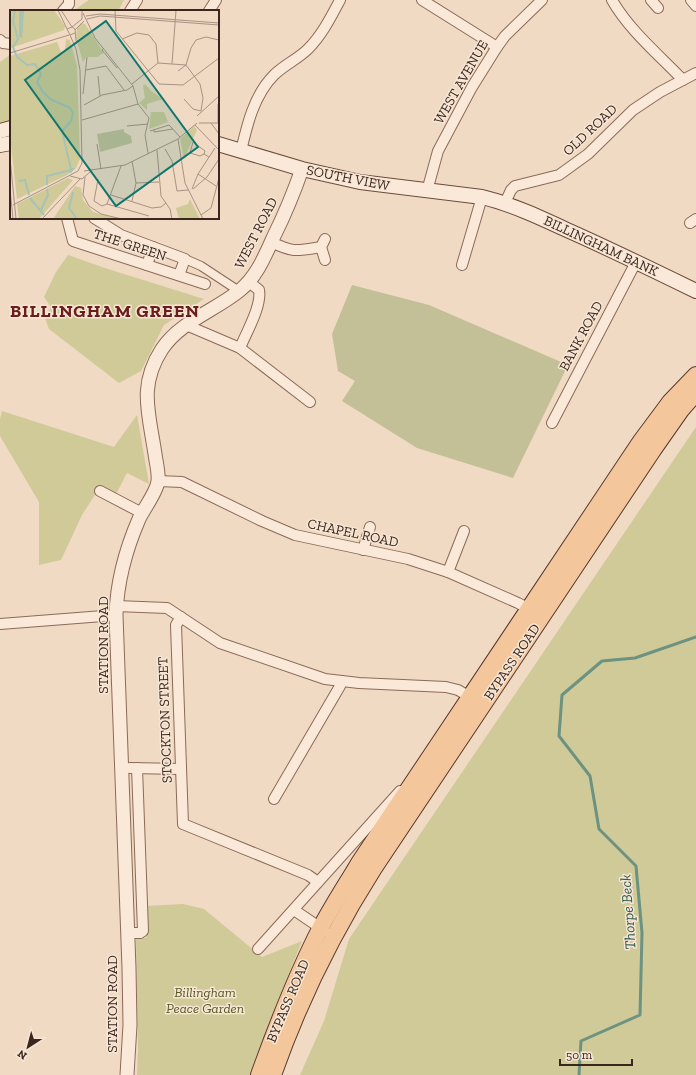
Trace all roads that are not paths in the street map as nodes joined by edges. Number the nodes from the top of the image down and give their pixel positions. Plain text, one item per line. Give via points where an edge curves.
1 (69, 0) edge
2 (137, 0) edge
3 (216, 0) edge
4 (340, 0) edge
5 (422, 0) edge
6 (542, 0) edge
7 (612, 0) edge
8 (691, 0) edge
9 (696, 6) edge
10 (64, 10) edge
11 (131, 10) edge
12 (210, 10) edge
13 (0, 40) edge
14 (10, 44) edge
15 (497, 47) junction
16 (696, 73) edge
17 (683, 80) junction
18 (10, 128) edge
19 (0, 131) edge
20 (10, 143) edge
21 (219, 144) edge
22 (0, 145) edge
23 (241, 151) junction
24 (302, 169) junction
25 (427, 191) junction
26 (482, 197) junction
27 (505, 203) junction
28 (67, 219) edge
29 (96, 219) edge
30 (271, 242) junction
31 (153, 247) junction
32 (185, 259) junction
33 (325, 260) dead end
34 (636, 262) junction
35 (147, 265) junction
36 (462, 265) dead end
37 (178, 275) junction
38 (205, 284) dead end
39 (244, 286) junction
40 (696, 290) edge
41 (186, 325) junction
42 (240, 348) junction
43 (696, 375) edge
44 (696, 393) edge
45 (310, 402) dead end
46 (552, 423) dead end
47 (158, 481) junction
48 (100, 491) dead end
49 (142, 513) junction
50 (370, 527) dead end
51 (464, 531) dead end
52 (363, 550) junction
53 (448, 572) junction
54 (116, 610) junction
55 (535, 613) junction
56 (181, 617) junction
57 (0, 624) edge
58 (341, 681) junction
59 (470, 697) junction
60 (426, 762) junction
61 (122, 768) junction
62 (137, 768) junction
63 (181, 769) junction
64 (274, 799) dead end
65 (318, 882) junction
66 (294, 910) junction
67 (327, 932) junction
68 (127, 933) junction
69 (258, 949) dead end
70 (127, 1075) edge
71 (259, 1075) edge
72 (273, 1075) edge

1 - 10 street
2 - 11 street
3 - 12 street
4 - 23 street via 324,30 308,49 273,76 257,99
5 - 15 street
6 - 15 street, WEST AVENUE
7 - 17 street via 623,17
8 - 9 street
13 - 14 street
15 - 25 street, WEST AVENUE via 438,151
16 - 17 street, OLD ROAD
17 - 27 street, OLD ROAD via 632,110 588,154 559,175 515,186
18 - 19 main road
20 - 22 main road
21 - 23 main road, SOUTH VIEW
23 - 24 main road, SOUTH VIEW
24 - 25 main road, SOUTH VIEW via 360,182
24 - 30 street, WEST ROAD via 293,196
25 - 26 main road, SOUTH VIEW
26 - 27 main road, BILLINGHAM BANK
26 - 36 street
27 - 34 main road, BILLINGHAM BANK
28 - 35 street, THE GREEN via 74,241
29 - 31 street, THE GREEN via 121,235
30 - 33 street via 287,250 296,251 323,243
30 - 39 street, WEST ROAD via 259,267
31 - 32 street, THE GREEN
31 - 35 street
32 - 37 street, THE GREEN
32 - 39 street, THE GREEN
34 - 40 main road, BILLINGHAM BANK
34 - 46 street, BANK ROAD
35 - 37 street, THE GREEN
37 - 38 street, THE GREEN
39 - 41 street, WEST ROAD via 218,306
39 - 42 street via 259,290 259,299
41 - 42 street
41 - 47 street, WEST ROAD via 171,339 155,361 146,389
42 - 45 street
43 - 55 main road, BYPASS ROAD via 670,402 641,441
44 - 55 main road, BYPASS ROAD via 681,410
47 - 49 street, STATION ROAD
47 - 52 street, CHAPEL ROAD via 182,482 295,535
48 - 49 street
49 - 54 street, STATION ROAD via 126,552
50 - 52 street
51 - 53 street
52 - 53 street, CHAPEL ROAD via 408,559
53 - 55 street, CHAPEL ROAD
54 - 56 street via 167,608
54 - 57 street
54 - 61 street, STATION ROAD
55 - 59 main road, BYPASS ROAD
55 - 67 main road, BYPASS ROAD via 374,868
56 - 58 street via 220,643 325,679
56 - 63 street, STOCKTON STREET via 176,625
58 - 59 street via 446,687
58 - 64 street
59 - 60 main road, BYPASS ROAD
60 - 65 street, BYPASS ROAD
60 - 67 main road, BYPASS ROAD via 359,863
61 - 62 street
61 - 68 street, STATION ROAD
62 - 63 street
62 - 68 street via 143,930 140,933
63 - 65 street, STOCKTON STREET via 183,824 308,875
65 - 66 street, BYPASS ROAD
66 - 67 street
66 - 69 street, BYPASS ROAD
67 - 71 main road, BYPASS ROAD via 291,991
67 - 72 main road, BYPASS ROAD
68 - 70 street, STATION ROAD via 130,1025

